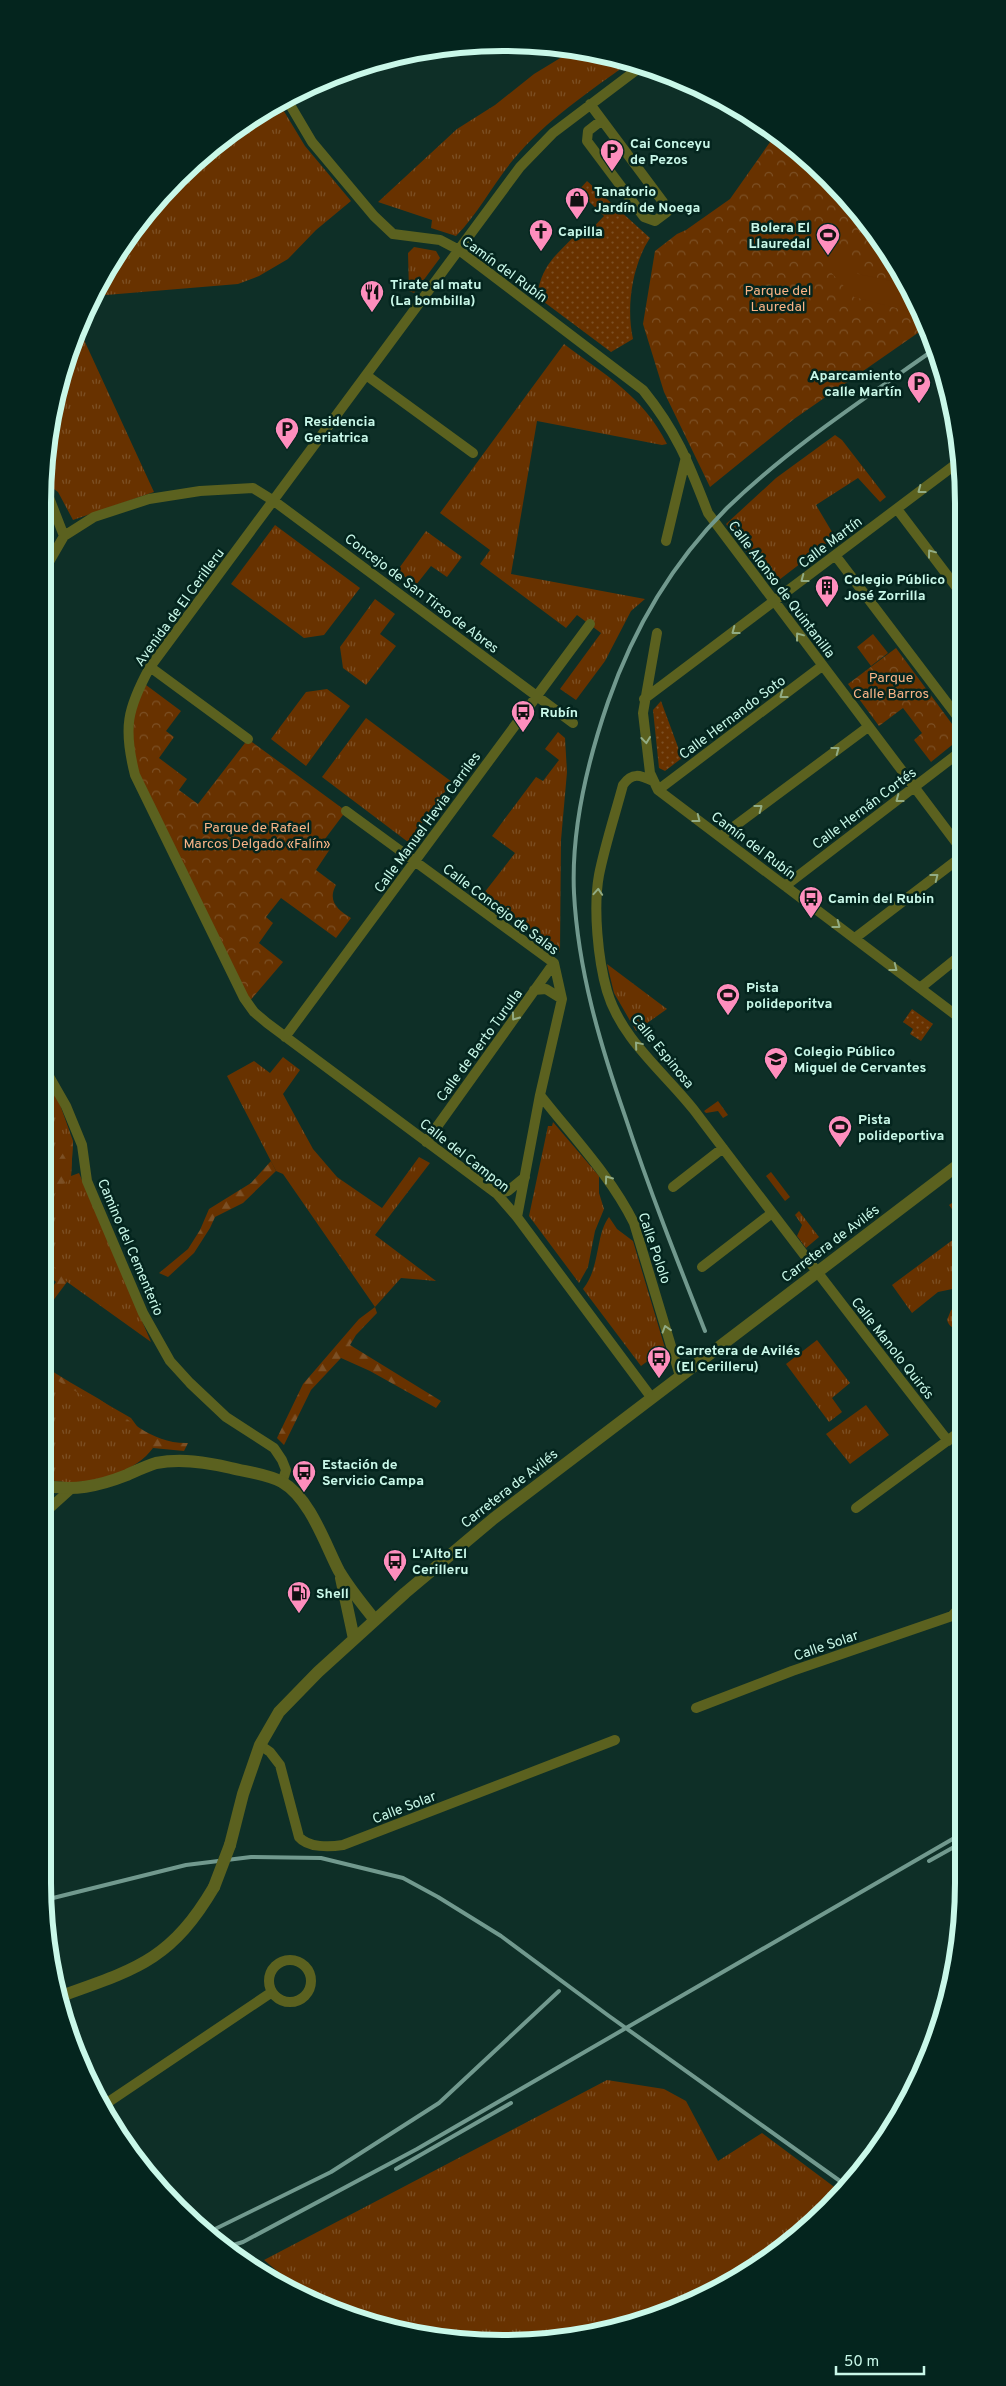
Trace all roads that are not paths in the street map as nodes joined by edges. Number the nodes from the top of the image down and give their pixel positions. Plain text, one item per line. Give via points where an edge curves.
1 (635, 71) edge
2 (590, 104) junction
3 (290, 105) edge
4 (602, 120) junction
5 (459, 250) junction
6 (366, 375) junction
7 (473, 453) dead end
8 (686, 456) junction
9 (953, 465) edge
10 (274, 500) junction
11 (51, 503) edge
12 (896, 509) junction
13 (708, 513) joint
14 (64, 536) junction
15 (666, 541) dead end
16 (835, 555) junction
17 (51, 558) edge
18 (955, 586) edge
19 (774, 602) junction
20 (590, 624) dead end
21 (657, 633) dead end
22 (822, 666) junction
23 (150, 667) junction
24 (537, 696) junction
25 (644, 699) junction
26 (955, 713) edge
27 (573, 723) dead end
28 (868, 727) junction
29 (248, 739) dead end
30 (955, 756) edge
31 (655, 786) junction
32 (914, 788) junction
33 (346, 810) dead end
34 (720, 837) junction
35 (955, 841) edge
36 (414, 861) junction
37 (955, 862) edge
38 (784, 886) junction
39 (855, 938) junction
40 (955, 960) edge
41 (554, 963) junction
42 (920, 988) junction
43 (534, 990) junction
44 (562, 1000) junction
45 (955, 1014) edge
46 (285, 1037) junction
47 (51, 1080) edge
48 (540, 1095) junction
49 (426, 1142) junction
50 (723, 1148) junction
51 (955, 1167) edge
52 (525, 1178) junction
53 (673, 1187) dead end
54 (497, 1194) junction
55 (772, 1213) junction
56 (517, 1217) junction
57 (702, 1267) dead end
58 (816, 1272) junction
59 (680, 1376) junction
60 (651, 1397) junction
61 (955, 1436) edge
62 (948, 1441) junction
63 (282, 1483) junction
64 (51, 1487) edge
65 (72, 1488) junction
66 (51, 1506) edge
67 (856, 1508) dead end
68 (339, 1571) junction
69 (955, 1613) edge
70 (375, 1620) junction
71 (354, 1639) junction
72 (696, 1708) dead end
73 (615, 1740) dead end
74 (260, 1746) junction
75 (272, 1992) junction
76 (66, 1994) edge
77 (109, 2103) edge

1 - 2 street, Avenida de El Cerilleru
2 - 4 street
2 - 5 street, Avenida de El Cerilleru via 553,133 523,164
3 - 5 street, Camín del Rubín via 312,142 393,234 440,240
4 - 4 street via 588,131 587,141 644,217 655,221 667,212 663,202
5 - 6 street, Avenida de El Cerilleru
5 - 8 street, Camín del Rubín via 644,390 666,418
6 - 7 street
6 - 10 street, Avenida de El Cerilleru
8 - 13 street, Camín del Rubín
8 - 15 street
9 -> 12 street, Calle Martín
10 - 14 street, Concejo de San Tirso de Abres via 253,488 200,491 149,499 94,517
10 - 23 street, Avenida de El Cerilleru
10 - 24 street, Concejo de San Tirso de Abres
11 - 14 street
12 - 16 street, Calle Martín
18 -> 12 street
13 - 19 street, Calle Alonso de Quintanilla
14 - 17 street
16 -> 19 street, Calle Martín
16 - 26 street
22 -> 19 street, Calle Alonso de Quintanilla
19 -> 25 street, Calle Martín
20 - 24 street, Calle Manuel Hevia Carriles
21 - 25 street
22 - 28 street, Calle Alonso de Quintanilla
22 -> 31 street, Calle Hernando Soto
23 - 29 street
23 - 46 street, Avenida de El Cerilleru via 135,694 128,721 129,750 135,775 244,998 254,1012
24 - 27 street, Concejo de San Tirso de Abres
24 - 36 street, Calle Manuel Hevia Carriles
25 -> 31 street via 643,713
28 - 32 street, Calle Alonso de Quintanilla
34 -> 28 street
30 - 32 street, Calle Hernán Cortés
31 -> 34 street, Camín del Rubín
50 -> 31 street, Calle Espinosa via 626,1031 607,991 598,934 599,877 623,785 628,778 641,775
32 - 35 street, Calle Alonso de Quintanilla
32 -> 38 street, Calle Hernán Cortés
33 - 36 street, Calle Concejo de Salas
34 - 38 street, Camín del Rubín
36 - 41 street, Calle Concejo de Salas
36 - 46 street, Calle Manuel Hevia Carriles
39 -> 37 street
38 -> 39 street, Camín del Rubín
39 -> 42 street, Camín del Rubín
40 - 42 street
41 - 43 street, Calle de Berto Turulla
41 - 44 street, Calle Concejo de Salas
42 - 45 street, Camín del Rubín
43 - 44 street via 546,989
43 -> 49 street, Calle de Berto Turulla
44 - 48 street, Calle Concejo de Salas
46 - 49 street, Calle del Campon
47 - 63 street, Camino del Cementerio via 82,1145 88,1180 143,1313 170,1361 226,1417 274,1448 286,1470
48 - 52 street, Calle Concejo de Salas
59 -> 48 street, Calle Pololo via 630,1215 607,1177
49 - 54 street, Calle del Campon
50 - 53 street
50 - 55 street, Calle Espinosa
51 - 58 street, Carretera de Avilés
52 - 54 street via 508,1191
52 - 56 street, Calle Concejo de Salas
54 - 56 street, Calle del Campon
55 - 57 street
55 - 58 street, Calle Espinosa
56 - 60 street, Calle del Campon
58 - 59 street, Carretera de Avilés
58 - 62 street, Calle Manolo Quirós
59 - 60 street, Carretera de Avilés
60 - 70 street, Carretera de Avilés via 493,1518
61 - 62 street
62 - 67 street
63 - 65 street via 206,1462 180,1460 155,1464 84,1489
63 - 68 street via 294,1492 307,1510
64 - 65 street
65 - 66 street
68 - 70 street
68 - 71 street
69 - 72 street, Calle Solar
70 - 71 street, Carretera de Avilés
71 - 74 street, Carretera de Avilés via 279,1712
73 - 74 street, Calle Solar via 330,1847 303,1842 299,1837 280,1765 270,1752
74 - 76 street, Carretera de Avilés, bridge via 230,1845 214,1887 198,1914 166,1948 124,1973
75 - 75 street via 270,1974 278,1963 297,1961 307,1969 311,1983 309,1990 298,2000 284,2001
75 - 77 street

